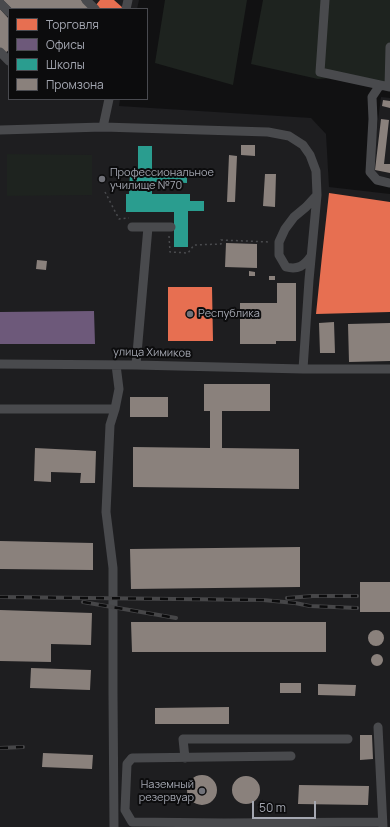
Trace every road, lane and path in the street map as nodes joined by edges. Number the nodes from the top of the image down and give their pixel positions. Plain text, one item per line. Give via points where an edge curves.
1 (86, 0) edge
2 (325, 0) edge
3 (0, 3) edge
4 (94, 8) edge
5 (8, 11) edge
6 (390, 47) edge
7 (0, 52) edge
8 (8, 60) edge
9 (386, 86) edge
10 (108, 100) edge
11 (103, 127) junction
12 (0, 130) edge
13 (390, 184) edge
14 (105, 192) dead end
15 (317, 195) junction
16 (132, 223) joint
17 (148, 227) junction
18 (170, 227) joint
19 (279, 242) junction
20 (311, 256) junction
21 (0, 364) edge
22 (116, 364) junction
23 (136, 365) junction
24 (304, 369) junction
25 (390, 369) edge
26 (0, 409) edge
27 (115, 409) junction
28 (378, 727) dead end
29 (348, 739) dead end
30 (291, 756) dead end
31 (185, 758) junction
32 (114, 764) junction
33 (127, 764) junction
34 (383, 824) edge
35 (114, 827) edge

1 - 4 street
2 - 9 street via 320,72
3 - 5 street
6 - 9 street
7 - 8 street
9 - 13 street via 372,97 370,172 377,180
10 - 11 street
11 - 12 street
11 - 15 street via 268,132 289,136 303,145 310,155 316,171
14 - 16 path via 119,219
15 - 19 street via 294,217
15 - 20 street
16 - 17 street
17 - 18 street
17 - 23 street
18 - 19 path via 170,252 188,253 194,245 221,244 221,240
19 - 20 street via 279,255 286,267 300,267
20 - 24 street
21 - 22 street, улица Химиков
22 - 23 street, улица Химиков
22 - 27 street via 119,389
23 - 24 street, улица Химиков
24 - 25 street, улица Химиков
26 - 27 street
27 - 32 street via 110,425 106,512 113,568
28 - 34 street
29 - 31 street via 183,739
30 - 31 street
31 - 33 street via 132,758
32 - 33 street
32 - 35 street
33 - 34 street via 125,810 132,822

